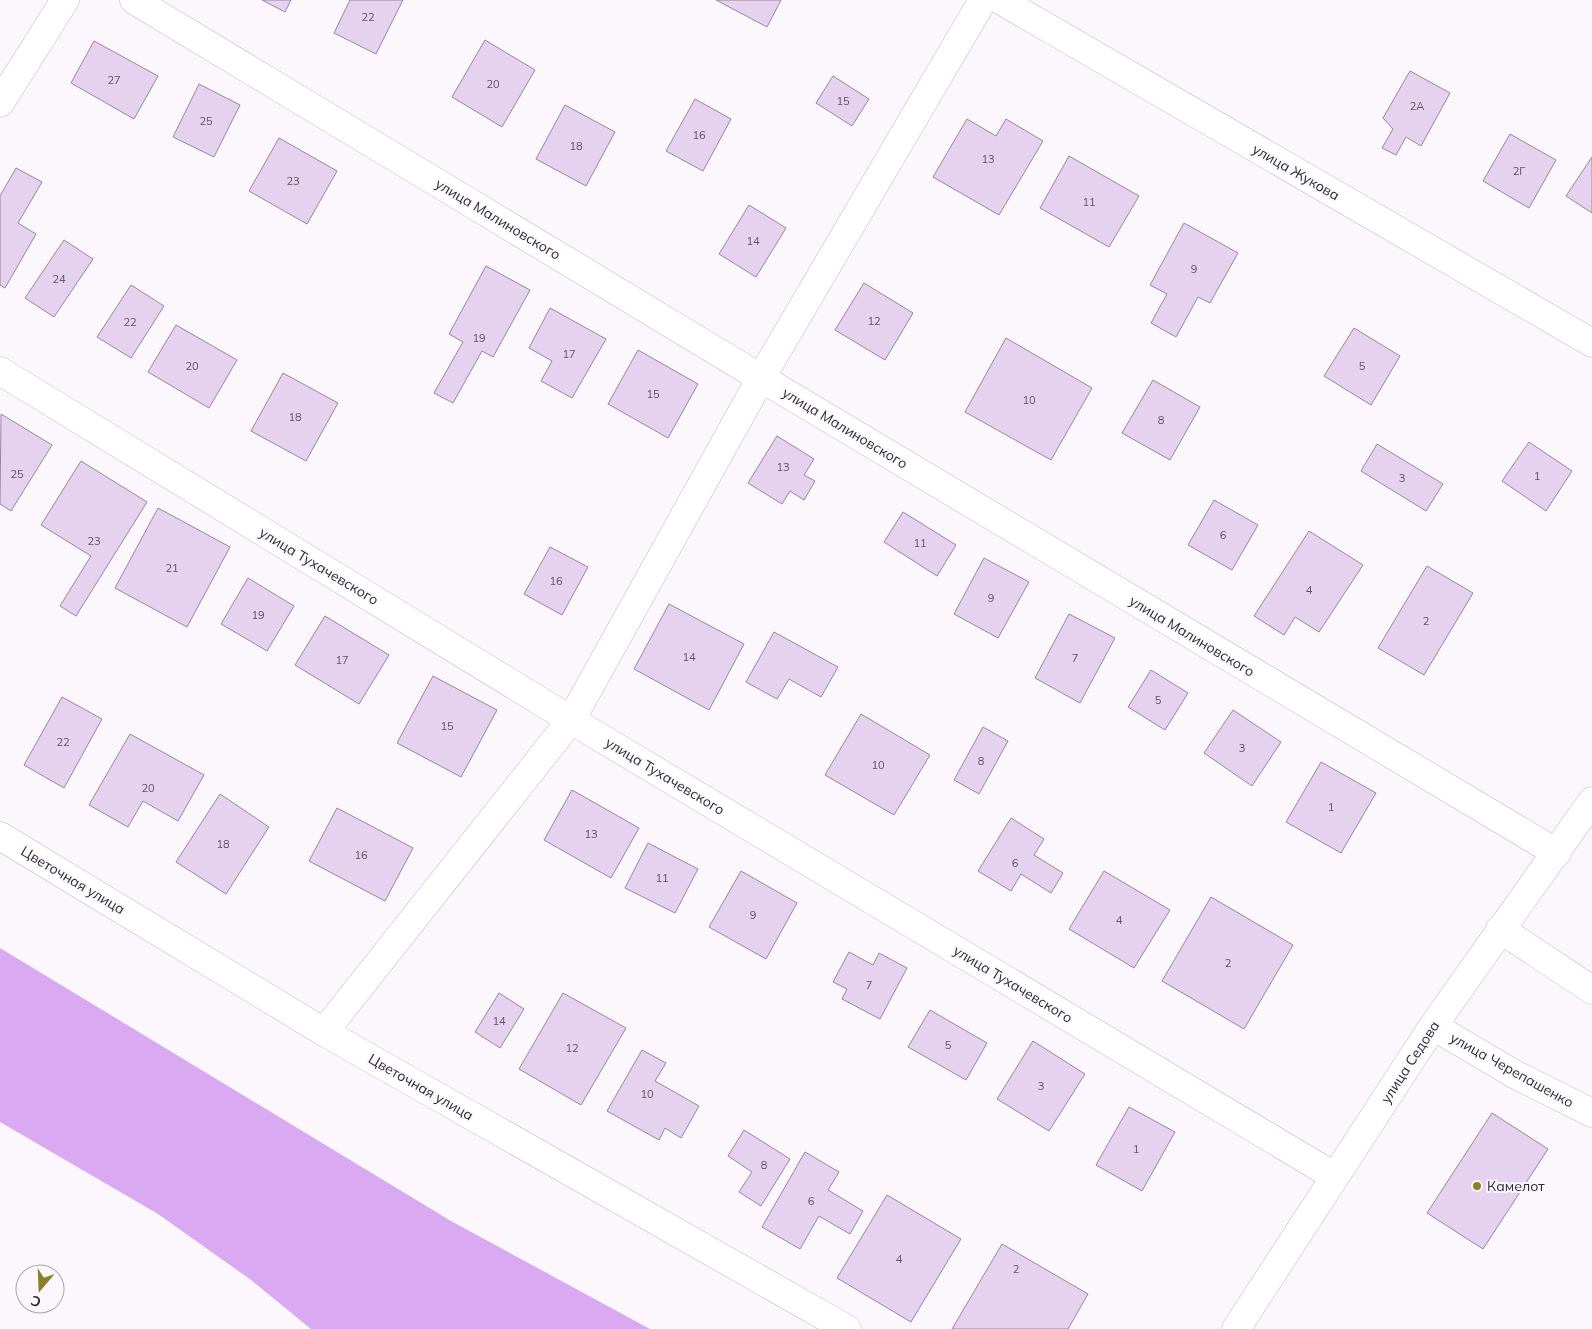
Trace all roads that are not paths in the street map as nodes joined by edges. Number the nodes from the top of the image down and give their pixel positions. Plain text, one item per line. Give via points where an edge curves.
1 (65, 0) edge
2 (134, 0) edge
3 (983, 0) edge
4 (1000, 0) edge
5 (0, 104) edge
6 (1592, 343) edge
7 (0, 371) edge
8 (761, 378) junction
9 (570, 720) junction
10 (1592, 801) edge
11 (0, 836) edge
12 (1557, 853) junction
13 (1500, 929) junction
14 (1592, 990) edge
15 (1433, 1026) junction
16 (324, 1032) junction
17 (1592, 1113) edge
18 (1334, 1176) junction
19 (847, 1329) edge
20 (1236, 1329) edge

1 - 5 street
2 - 8 street, улица Малиновского
3 - 8 street
4 - 6 street, улица Жукова
7 - 9 street, улица Тухачевского
8 - 9 street
8 - 12 street, улица Малиновского
9 - 16 street
9 - 18 street, улица Тухачевского
10 - 12 street, улица Седова
11 - 16 street, Цветочная улица
12 - 13 street, улица Седова
13 - 14 street
13 - 15 street, улица Седова
15 - 17 street, улица Черепашенко via 1516,1075
15 - 18 street, улица Седова
16 - 19 street, Цветочная улица
18 - 20 street, улица Седова

